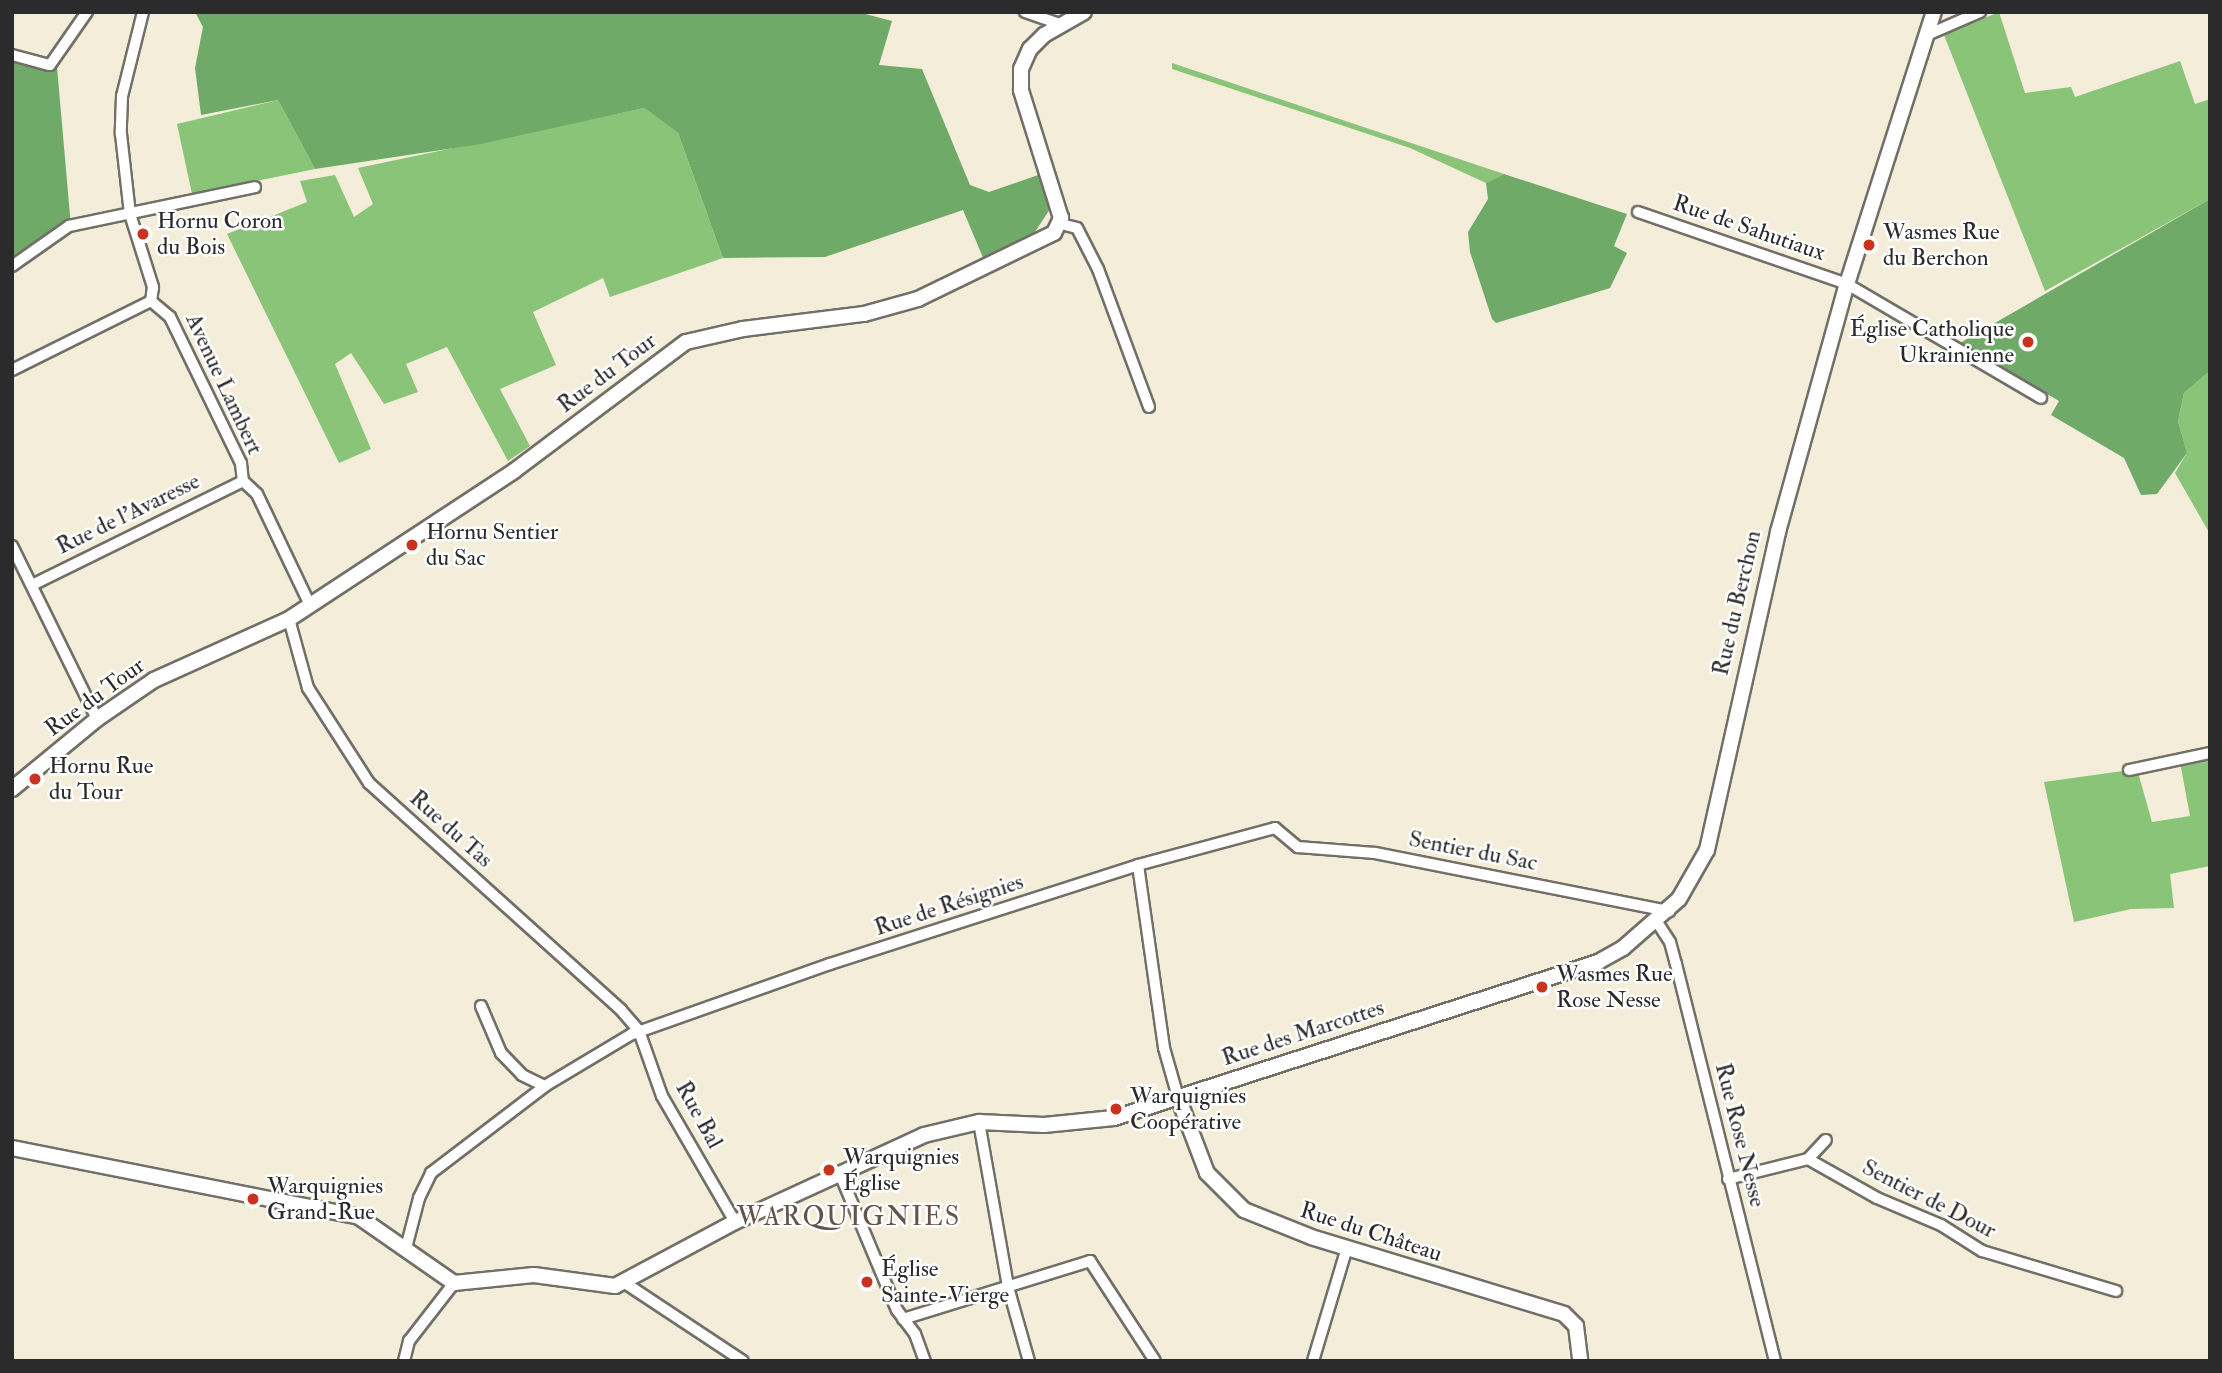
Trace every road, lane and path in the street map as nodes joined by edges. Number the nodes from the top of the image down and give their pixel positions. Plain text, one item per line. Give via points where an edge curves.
1 (87, 12) edge
2 (143, 12) edge
3 (1025, 12) edge
4 (1084, 12) edge
5 (1934, 12) edge
6 (1980, 12) edge
7 (1060, 24) junction
8 (1927, 35) junction
9 (12, 55) edge
10 (255, 187) dead end
11 (1638, 212) dead end
12 (130, 214) junction
13 (1060, 224) junction
14 (12, 266) edge
15 (1847, 284) junction
16 (151, 301) junction
17 (12, 370) edge
18 (2041, 398) dead end
19 (1149, 407) dead end
20 (243, 481) junction
21 (12, 546) edge
22 (32, 585) junction
23 (310, 603) junction
24 (289, 619) junction
25 (97, 719) junction
26 (2210, 753) edge
27 (2129, 770) dead end
28 (12, 789) edge
29 (1275, 828) joint
30 (1138, 865) junction
31 (1669, 911) junction
32 (1657, 922) junction
33 (481, 1006) dead end
34 (635, 1033) junction
35 (545, 1086) junction
36 (1178, 1097) junction
37 (979, 1122) junction
38 (1826, 1140) dead end
39 (12, 1148) edge
40 (1808, 1158) junction
41 (840, 1174) junction
42 (1728, 1179) junction
43 (735, 1222) junction
44 (406, 1248) junction
45 (1347, 1248) junction
46 (454, 1283) junction
47 (625, 1283) junction
48 (1008, 1287) junction
49 (2116, 1291) dead end
50 (903, 1319) junction
51 (404, 1361) edge
52 (743, 1361) edge
53 (925, 1361) edge
54 (1029, 1361) edge
55 (1155, 1361) edge
56 (1313, 1361) edge
57 (1580, 1361) edge
58 (1775, 1361) edge

1 - 9 street via 50,65
2 - 12 street via 122,96 121,148
3 - 7 street
4 - 7 street
5 - 8 street, Rue du Berchon
6 - 8 street
7 - 13 street via 1030,49 1020,80
8 - 15 street, Rue du Berchon
10 - 12 street
11 - 15 street, Rue de Sahutiaux
12 - 14 street via 69,226
12 - 16 street via 153,287
13 - 19 street via 1077,228 1098,269
13 - 23 street, Rue du Tour via 1031,247 918,299 864,314 743,329 686,342 514,471
15 - 18 street
15 - 31 street, Rue du Berchon via 1778,531 1707,850 1690,888
16 - 17 street
16 - 20 street, Avenue Lambert via 170,317 241,463
20 - 22 street, Rue de l'Avaresse
20 - 23 street, Avenue Lambert via 257,494
21 - 22 street
22 - 25 street
23 - 24 street, Rue du Tour
24 - 25 street, Rue du Tour via 154,680
24 - 34 street, Rue du Tas via 309,688 369,783 621,1010
25 - 28 street, Rue du Tour
26 - 27 street
29 - 30 street, Rue de Résignies
29 - 31 street, Sentier du Sac via 1298,847 1375,853
30 - 34 street, Rue de Résignies
30 - 36 street via 1163,1044
31 - 32 street, Rue du Berchon
32 - 36 street, Rue des Marcottes via 1598,962
32 - 42 street, Rue Rose Nesse via 1670,942
33 - 35 street via 500,1053 522,1075
34 - 35 street, Rue de Résignies
34 - 43 street, Rue Bal via 662,1096
35 - 44 street via 431,1173
36 - 37 street, Rue des Marcottes via 1091,1122
36 - 45 street, Rue du Château via 1205,1168 1229,1199 1264,1220
37 - 41 street, Rue des Marcottes via 924,1135
37 - 48 street
38 - 40 street
39 - 44 street via 359,1217
40 - 42 street
40 - 49 street, Sentier de Dour via 1877,1198 1941,1225 1982,1251
41 - 43 street, Rue des Marcottes
41 - 50 street
42 - 58 street, Rue Rose Nesse
43 - 47 street, Rue des Marcottes
44 - 46 street
45 - 56 street
45 - 57 street, Rue du Château via 1564,1314 1576,1326
46 - 47 street via 534,1275 597,1286
46 - 51 street via 409,1341
47 - 52 street
48 - 50 street
48 - 54 street
48 - 55 street via 1090,1261
50 - 53 street via 915,1334

